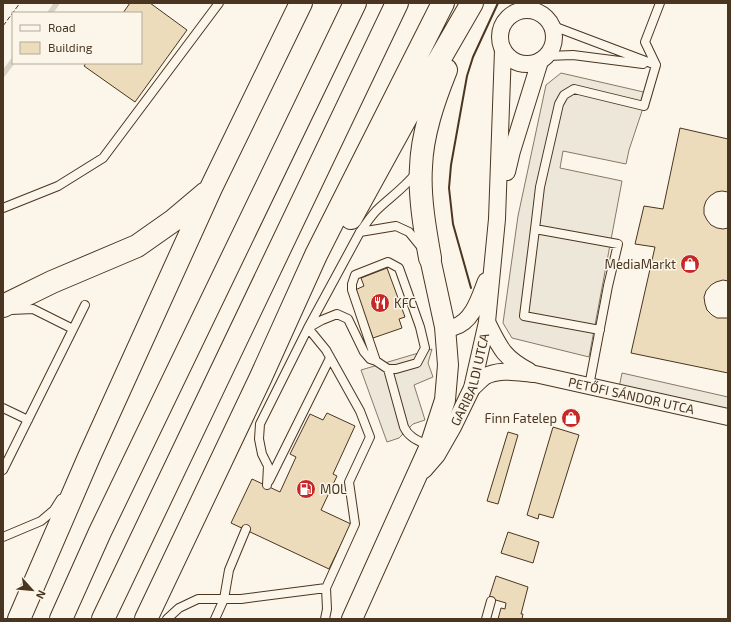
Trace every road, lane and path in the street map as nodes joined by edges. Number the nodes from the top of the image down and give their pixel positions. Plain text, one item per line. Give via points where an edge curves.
1 (219, 3) edge
2 (301, 3) edge
3 (355, 3) edge
4 (397, 3) edge
5 (443, 3) edge
6 (473, 3) edge
7 (550, 3) edge
8 (660, 3) edge
9 (512, 10) edge
10 (551, 23) junction
11 (503, 50) junction
12 (544, 59) junction
13 (656, 65) junction
14 (421, 167) junction
15 (211, 188) junction
16 (3, 208) edge
17 (497, 219) junction
18 (535, 229) junction
19 (360, 232) junction
20 (430, 258) junction
21 (492, 267) junction
22 (86, 305) dead end
23 (3, 306) edge
24 (3, 311) edge
25 (487, 322) junction
26 (445, 326) junction
27 (308, 328) junction
28 (73, 329) junction
29 (600, 330) junction
30 (330, 358) junction
31 (376, 361) junction
32 (388, 369) junction
33 (535, 374) junction
34 (260, 379) junction
35 (589, 386) junction
36 (472, 388) junction
37 (3, 408) edge
38 (728, 417) edge
39 (28, 420) junction
40 (430, 446) junction
41 (89, 457) junction
42 (3, 470) edge
43 (416, 480) junction
44 (246, 530) dead end
45 (3, 537) edge
46 (326, 588) junction
47 (224, 599) junction
48 (491, 601) dead end
49 (19, 619) edge
50 (61, 619) edge
51 (103, 619) edge
52 (146, 619) edge
53 (167, 619) edge
54 (215, 619) edge
55 (325, 619) edge
56 (352, 619) edge
57 (486, 619) edge

1 - 16 lane via 104,158 58,186
2 - 15 highway
3 - 50 highway via 103,525
4 - 51 highway
5 - 34 highway via 316,255
6 - 14 highway via 436,95 426,133
6 - 34 highway
7 - 10 street
8 - 13 lane via 645,42
9 - 10 street via 530,9 541,13
9 - 11 street via 504,22 500,36
10 - 12 street via 555,33 554,45
10 - 13 lane
11 - 12 street via 520,63 534,64
11 - 17 street, GARIBALDI UTCA
12 - 13 lane via 573,55
12 - 17 street, GARIBALDI UTCA via 512,151
13 - 18 lane via 644,106 574,89 564,95 559,104 540,187
14 - 19 lane via 409,183 378,208
14 - 20 highway
15 - 23 highway via 174,220 137,246
15 - 41 highway
17 - 21 street, GARIBALDI UTCA
18 - 29 lane via 524,316
18 - 29 lane via 618,244
19 - 20 lane via 396,226 409,232
19 - 27 lane
20 - 26 street, GARIBALDI UTCA
21 - 25 street, GARIBALDI UTCA
21 - 26 street, GARIBALDI UTCA via 471,314 454,327
22 - 28 lane
24 - 28 lane via 32,309
25 - 33 street, PETŐFI SÁNDOR UTCA via 502,350 514,363
25 - 36 street, GARIBALDI UTCA
26 - 40 street, GARIBALDI UTCA via 448,365 445,400
27 - 30 lane
27 - 30 lane via 260,424 259,439 268,466 267,486
27 - 31 lane via 338,314 348,319 364,352
28 - 39 lane
29 - 35 lane
30 - 46 lane via 360,411 370,437 349,482 355,524
31 - 32 lane
31 - 32 lane via 352,284 355,275 388,262 399,268 425,348 417,363
32 - 40 lane via 407,434
33 - 35 street, PETŐFI SÁNDOR UTCA
33 - 36 street, PETŐFI SÁNDOR UTCA via 496,372 484,377
34 - 52 highway
35 - 38 street, PETŐFI SÁNDOR UTCA
36 - 43 street, GARIBALDI UTCA via 437,455
37 - 39 lane
39 - 42 lane
40 - 43 street, GARIBALDI UTCA
41 - 45 lane via 54,510 41,522
41 - 49 highway
43 - 56 street, GARIBALDI UTCA
44 - 47 lane via 230,570
46 - 47 lane
46 - 55 lane
47 - 53 lane via 198,599 179,608
47 - 54 lane
48 - 57 lane

